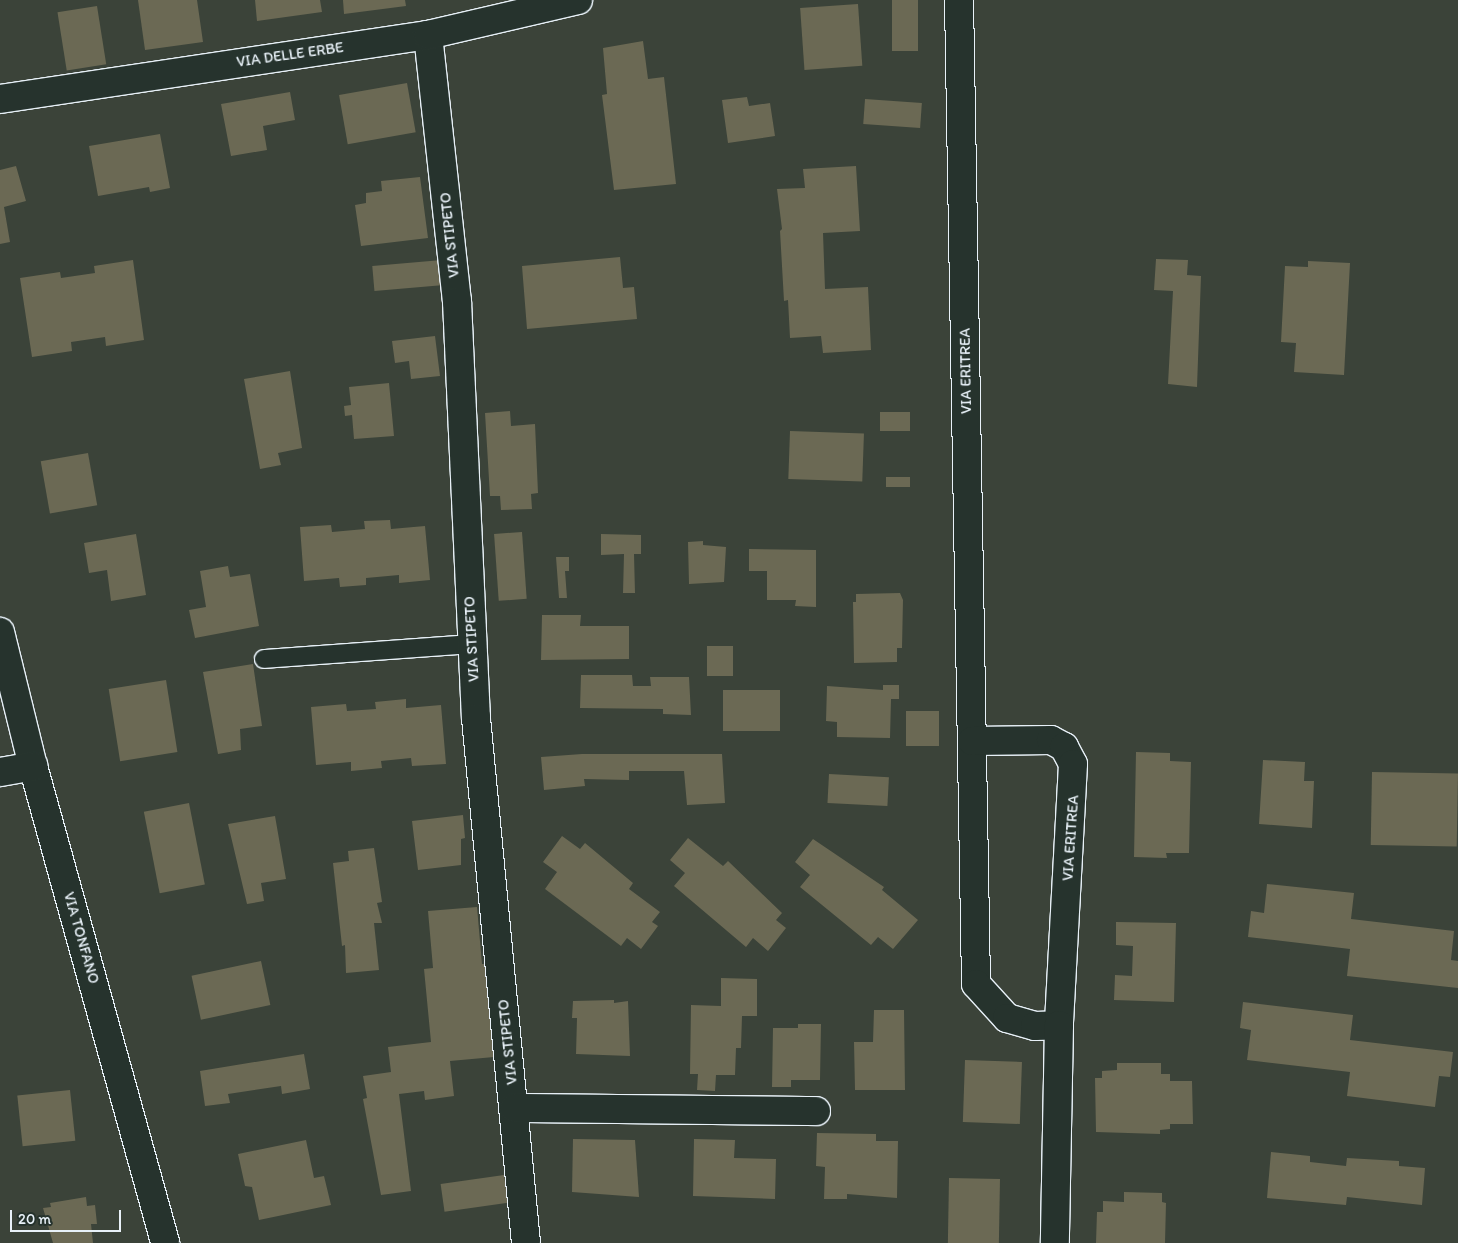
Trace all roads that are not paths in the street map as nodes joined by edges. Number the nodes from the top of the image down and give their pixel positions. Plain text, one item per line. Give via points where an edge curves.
1 (578, 0) edge
2 (960, 0) edge
3 (428, 35) junction
4 (0, 98) edge
5 (0, 632) edge
6 (473, 644) junction
7 (264, 658) dead end
8 (972, 741) junction
9 (33, 766) junction
10 (0, 772) edge
11 (1059, 1025) junction
12 (514, 1108) junction
13 (816, 1111) dead end
14 (165, 1243) edge
15 (526, 1243) edge
16 (1055, 1243) edge

1 - 3 street, VIA DELLE ERBE
2 - 8 street, VIA ERITREA
3 - 4 street, VIA DELLE ERBE
3 - 6 street, VIA STIPETO via 457,301
5 - 9 street, VIA TONFANO
6 - 7 lane
6 - 12 street, VIA STIPETO via 476,718
8 - 11 street, VIA ERITREA via 976,984 1007,1018 1035,1026
8 - 11 street, VIA ERITREA via 1051,740 1064,747 1073,764
9 - 10 street
9 - 14 street, VIA TONFANO
11 - 16 street, VIA ERITREA
12 - 13 street
12 - 15 street, VIA STIPETO

